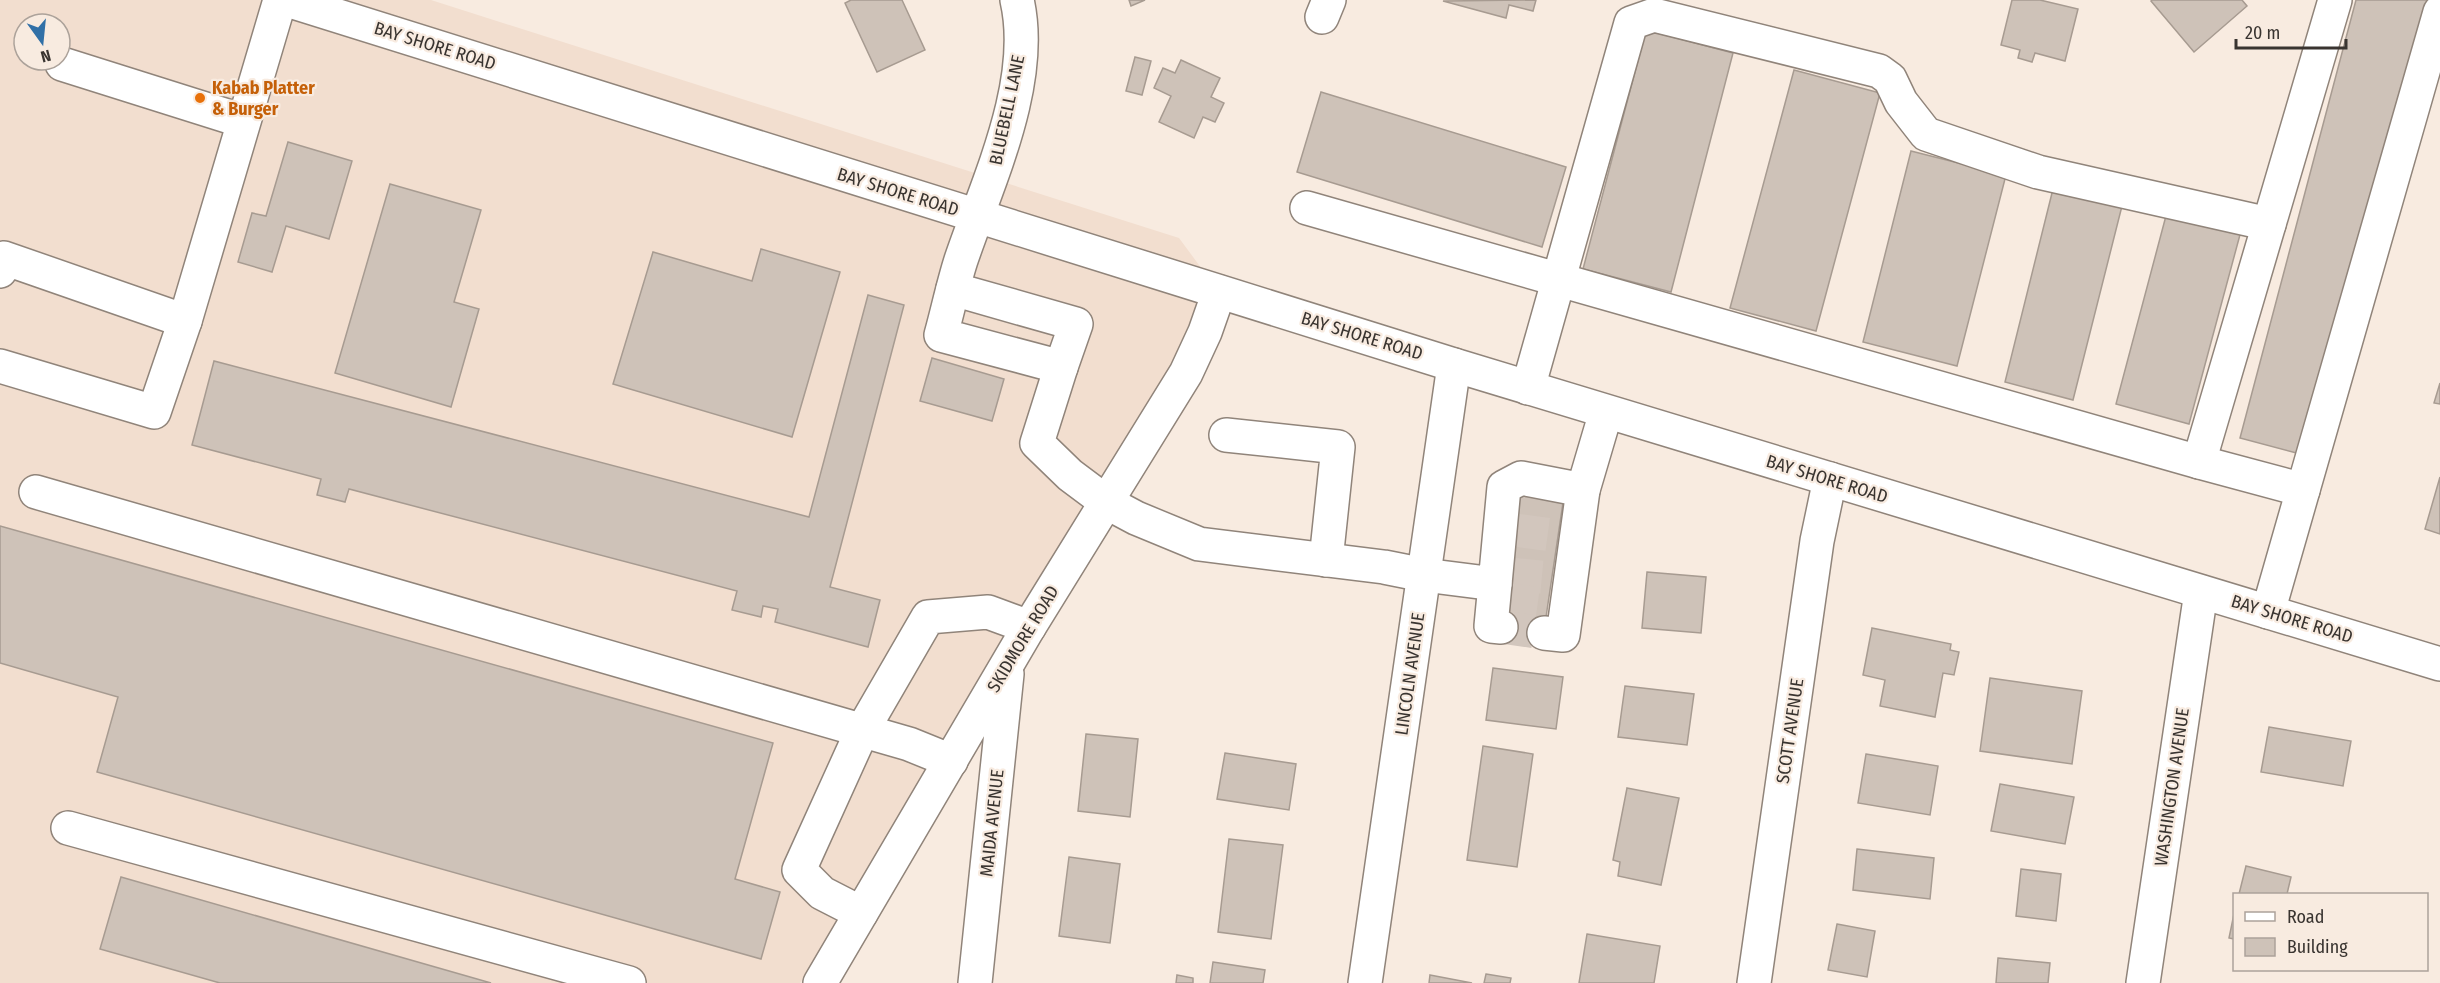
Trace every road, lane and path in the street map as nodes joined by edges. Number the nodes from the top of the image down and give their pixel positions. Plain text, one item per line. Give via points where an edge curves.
1 (280, 0) edge
2 (287, 0) edge
3 (1017, 0) edge
4 (2335, 0) edge
5 (2440, 12) edge
6 (72, 67) edge
7 (243, 121) junction
8 (1307, 208) dead end
9 (978, 217) junction
10 (2269, 224) junction
11 (0, 271) edge
12 (1558, 279) junction
13 (953, 290) junction
14 (1219, 292) junction
15 (185, 321) junction
16 (1454, 365) junction
17 (0, 366) edge
18 (1061, 367) junction
19 (1528, 388) junction
20 (1606, 411) junction
21 (1226, 435) dead end
22 (2199, 462) junction
23 (1830, 480) junction
24 (1583, 490) junction
25 (2303, 490) junction
26 (36, 492) dead end
27 (1106, 502) junction
28 (1326, 560) junction
29 (1424, 575) junction
30 (1560, 578) dead end
31 (2201, 592) junction
32 (2268, 612) junction
33 (1029, 627) junction
34 (1008, 663) junction
35 (2440, 664) edge
36 (862, 731) junction
37 (951, 761) junction
38 (68, 828) dead end
39 (861, 913) junction
40 (629, 983) edge
41 (820, 983) edge
42 (975, 983) edge
43 (1365, 983) edge
44 (1754, 983) edge
45 (2143, 983) edge

1 - 7 street
2 - 9 street, BAY SHORE ROAD
3 - 9 street, BLUEBELL LANE via 1020,66 1000,155
4 - 10 street
5 - 25 street
6 - 7 street
7 - 15 street
8 - 12 street
9 - 13 street, BLUEBELL LANE
9 - 14 street, BAY SHORE ROAD
10 - 12 street via 2038,171 1926,134 1901,102 1890,79 1880,71 1654,15 1631,23
10 - 22 street
11 - 15 street via 4,258
12 - 19 street
12 - 22 street
13 - 18 street, BLUEBELL LANE via 941,335
13 - 18 street via 1076,324
14 - 16 street, BAY SHORE ROAD
14 - 27 street, SKIDMORE ROAD via 1186,373
15 - 17 street via 154,412
16 - 19 street, BAY SHORE ROAD
16 - 29 street, LINCOLN AVENUE
18 - 27 street via 1037,443
19 - 20 street, BAY SHORE ROAD
20 - 23 street, BAY SHORE ROAD
20 - 24 street
21 - 28 street via 1338,447
22 - 25 street
23 - 31 street, BAY SHORE ROAD
23 - 44 street, SCOTT AVENUE via 1817,541
24 - 29 street via 1521,478 1504,487 1503,572
24 - 30 street
25 - 32 street
26 - 36 street
27 - 28 street via 1199,544
27 - 33 street, SKIDMORE ROAD
28 - 29 street
29 - 43 street, LINCOLN AVENUE
31 - 32 street, BAY SHORE ROAD
31 - 45 street, WASHINGTON AVENUE
32 - 35 street, BAY SHORE ROAD
33 - 34 street, SKIDMORE ROAD
33 - 36 street via 988,612 928,617
34 - 37 street, SKIDMORE ROAD
34 - 42 street, MAIDA AVENUE
36 - 37 street
36 - 39 street via 799,870 822,893
37 - 39 street, SKIDMORE ROAD
38 - 40 street
39 - 41 street, SKIDMORE ROAD

